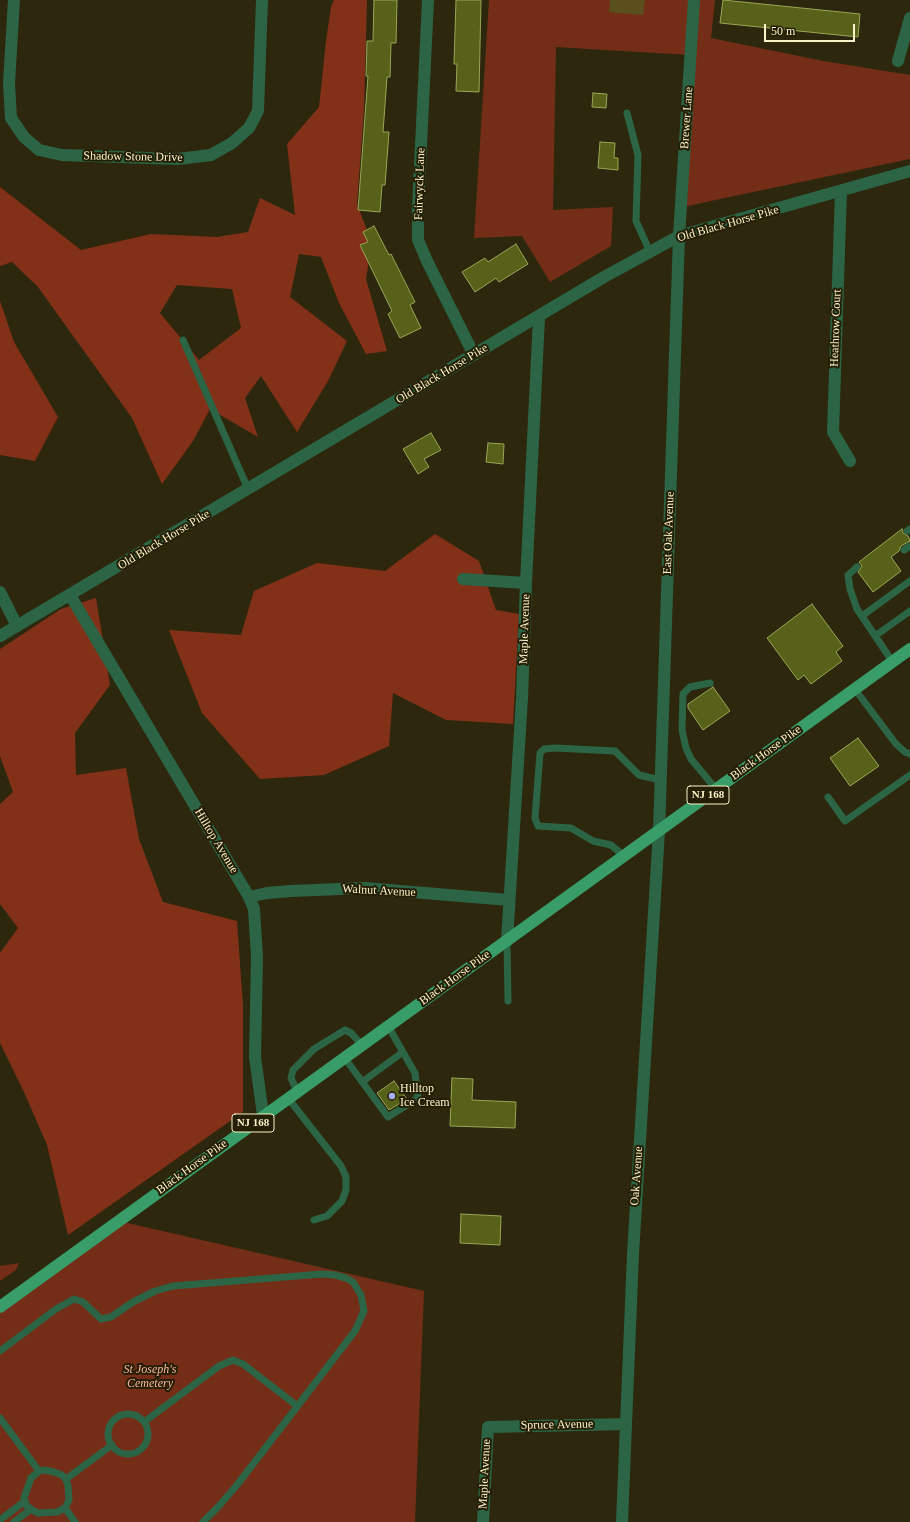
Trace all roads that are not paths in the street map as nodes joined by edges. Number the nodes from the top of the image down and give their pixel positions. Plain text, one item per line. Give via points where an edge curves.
1 (14, 0) edge
2 (262, 0) edge
3 (428, 0) edge
4 (694, 0) edge
5 (910, 18) edge
6 (898, 61) dead end
7 (627, 113) dead end
8 (910, 171) edge
9 (841, 191) junction
10 (679, 236) junction
11 (650, 252) junction
12 (539, 317) junction
13 (183, 340) dead end
14 (474, 355) junction
15 (850, 461) dead end
16 (248, 489) junction
17 (857, 567) dead end
18 (463, 579) dead end
19 (910, 581) edge
20 (526, 583) junction
21 (0, 592) edge
22 (70, 595) junction
23 (910, 611) edge
24 (862, 616) junction
25 (17, 626) junction
26 (0, 636) edge
27 (875, 636) junction
28 (910, 649) edge
29 (892, 661) junction
30 (710, 683) dead end
31 (854, 688) junction
32 (910, 754) edge
33 (910, 775) edge
34 (660, 780) junction
35 (716, 789) junction
36 (828, 797) dead end
37 (658, 830) junction
38 (624, 856) junction
39 (249, 897) junction
40 (510, 900) junction
41 (507, 941) junction
42 (508, 1001) dead end
43 (388, 1026) junction
44 (362, 1045) junction
45 (403, 1052) junction
46 (344, 1057) junction
47 (362, 1082) junction
48 (292, 1094) junction
49 (263, 1115) junction
50 (314, 1220) dead end
51 (0, 1306) edge
52 (0, 1351) edge
53 (296, 1405) junction
54 (0, 1418) edge
55 (144, 1422) junction
56 (626, 1424) junction
57 (488, 1427) joint
58 (112, 1446) junction
59 (39, 1471) junction
60 (66, 1479) junction
61 (25, 1501) junction
62 (65, 1508) junction
63 (31, 1509) junction
64 (0, 1520) edge
65 (14, 1522) edge
66 (75, 1522) edge
67 (203, 1522) edge
68 (483, 1522) edge
69 (622, 1522) edge

1 - 2 street, Shadow Stone Drive via 9,83 11,118 24,137 39,150 62,155 178,159 211,155 232,143 249,128 258,111
3 - 14 street, Fairwyck Lane via 418,240 426,261
4 - 10 street, Brewer Lane
5 - 6 street
7 - 11 lane via 638,155 636,221
8 - 9 street, Old Black Horse Pike
9 - 10 street, Old Black Horse Pike
9 - 15 street, Heathrow Court via 834,432
10 - 11 street, Old Black Horse Pike
10 - 34 street, East Oak Avenue
11 - 12 street, Old Black Horse Pike
12 - 14 street, Old Black Horse Pike
12 - 20 street, Maple Avenue
13 - 16 lane
14 - 16 street, Old Black Horse Pike
16 - 22 street, Old Black Horse Pike
17 - 24 lane via 848,575 850,589
18 - 20 street
19 - 24 lane
20 - 40 street, Maple Avenue
21 - 25 street
22 - 25 street, Old Black Horse Pike
22 - 39 street, Hilltop Avenue
23 - 27 lane
24 - 27 lane
25 - 26 street, Old Black Horse Pike
27 - 29 lane
28 - 29 main road, Black Horse Pike / NJ 168
29 - 31 main road, Black Horse Pike / NJ 168
30 - 35 lane via 690,687 682,694 682,730 691,759
31 - 32 lane via 896,744
31 - 35 main road, Black Horse Pike / NJ 168
33 - 36 lane via 845,821
34 - 37 street, East Oak Avenue
34 - 38 lane via 639,775 615,751 555,748 544,749 540,753 535,818 538,826 571,828 593,841 611,845
35 - 37 main road, Black Horse Pike / NJ 168
37 - 38 main road, Black Horse Pike / NJ 168
37 - 56 street, Oak Avenue via 633,1247
38 - 41 main road, Black Horse Pike / NJ 168
39 - 40 street, Walnut Avenue via 291,891 364,888
39 - 49 street, Hilltop Avenue via 254,908 255,1057
40 - 41 street, Maple Avenue
41 - 42 lane
41 - 43 main road, Black Horse Pike / NJ 168
43 - 44 main road, Black Horse Pike / NJ 168
43 - 45 lane
44 - 46 main road, Black Horse Pike / NJ 168
44 - 48 lane via 345,1030 314,1049 292,1070
45 - 47 lane
45 - 47 lane via 415,1073 418,1098 388,1117
46 - 47 lane
46 - 48 main road, Black Horse Pike / NJ 168
48 - 49 main road, Black Horse Pike / NJ 168
48 - 50 lane via 346,1177 346,1190 342,1201 327,1216
49 - 51 main road, Black Horse Pike / NJ 168
52 - 53 lane via 56,1309 74,1299 83,1302 101,1319 112,1317 155,1291 174,1286 322,1274 346,1278 353,1282 361,1295 364,1311 355,1330
53 - 55 lane via 233,1360 219,1366
53 - 67 lane via 237,1485
54 - 59 lane
55 - 58 lane via 147,1440 139,1450 127,1454
55 - 58 lane via 127,1414 114,1420 108,1432
56 - 57 street, Spruce Avenue
56 - 69 street, Oak Avenue
57 - 68 street, Maple Avenue
58 - 60 lane
59 - 60 lane via 54,1472
59 - 61 lane via 26,1488
60 - 62 lane via 69,1500
61 - 63 lane
61 - 64 lane
62 - 63 lane via 57,1512 38,1513
62 - 66 lane
63 - 65 lane

